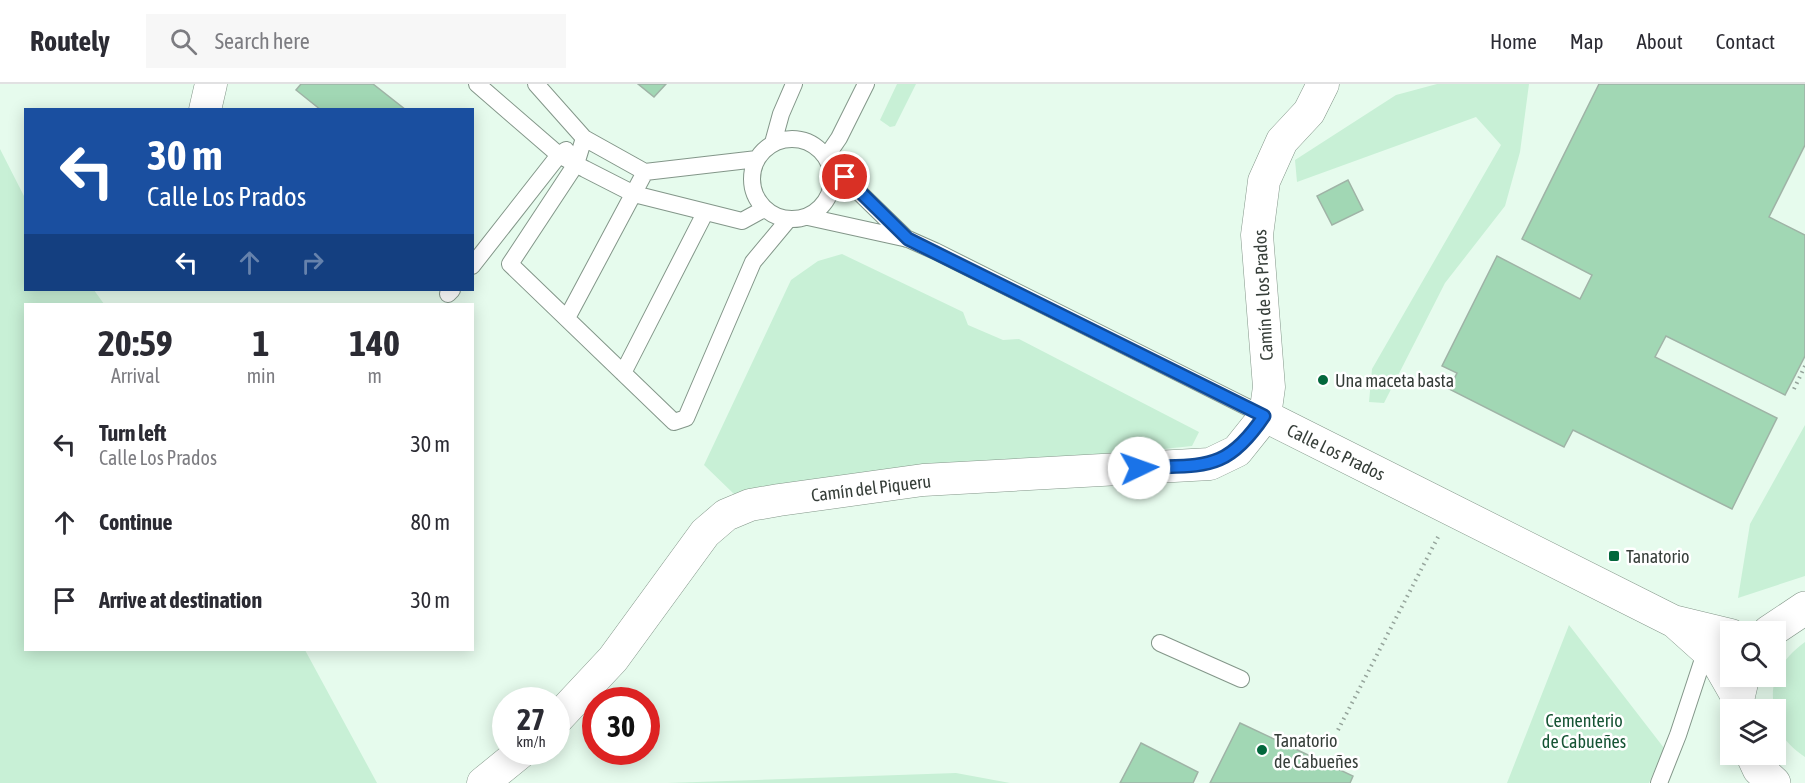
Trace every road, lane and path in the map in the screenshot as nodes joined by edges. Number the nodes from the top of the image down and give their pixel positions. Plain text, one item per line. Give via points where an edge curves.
1 (211, 84) edge
2 (477, 84) edge
3 (536, 84) edge
4 (794, 84) edge
5 (866, 84) edge
6 (1323, 84) edge
7 (205, 108) edge
8 (584, 138) junction
9 (773, 143) junction
10 (559, 155) junction
11 (756, 159) junction
12 (828, 160) junction
13 (576, 164) junction
14 (645, 172) junction
15 (634, 194) junction
16 (764, 209) junction
17 (705, 213) junction
18 (808, 217) junction
19 (788, 220) junction
20 (908, 239) junction
21 (474, 263) edge
22 (567, 318) junction
23 (1805, 366) edge
24 (623, 373) junction
25 (1794, 389) dead end
26 (1264, 416) junction
27 (1455, 511) junction
28 (1805, 609) edge
29 (1782, 621) edge
30 (1719, 642) edge
31 (1160, 643) dead end
32 (1241, 679) dead end
33 (1740, 695) edge
34 (570, 705) edge
35 (1338, 730) dead end
36 (504, 765) edge
37 (1740, 765) edge
38 (1757, 765) edge
39 (483, 783) edge
40 (1659, 783) edge
41 (1739, 783) edge
42 (1774, 783) edge

1 - 7 street
2 - 10 lane
3 - 8 lane
4 - 9 lane
5 - 12 lane
6 - 26 street, Camín de los Prados via 1310,112 1282,141 1264,181 1257,235 1269,387
8 - 10 lane
8 - 13 lane
8 - 14 lane
9 - 11 lane
9 - 12 lane via 785,139 808,142
10 - 13 lane
10 - 21 lane
11 - 14 lane
11 - 16 lane via 752,185
12 - 18 lane via 832,189 823,206
12 - 20 lane
13 - 15 lane
13 - 22 lane via 510,264
14 - 15 lane
15 - 17 lane
15 - 22 lane
16 - 17 lane via 742,221
16 - 19 lane
17 - 24 lane
18 - 19 lane
18 - 20 lane
19 - 24 lane via 753,262 686,418 674,422
20 - 26 lane, Calle Los Prados
22 - 24 lane
23 - 25 path
26 - 27 street, Calle Los Prados
26 - 34 street, Camín del Piqueru via 1237,451 1210,464 923,480 750,505 726,515 705,533 614,659
27 - 30 street, Calle Los Prados
27 - 35 path via 1436,540
28 - 29 street
30 - 33 street via 1715,658
30 - 40 lane
31 - 32 lane
36 - 39 street
37 - 41 street
38 - 42 street

